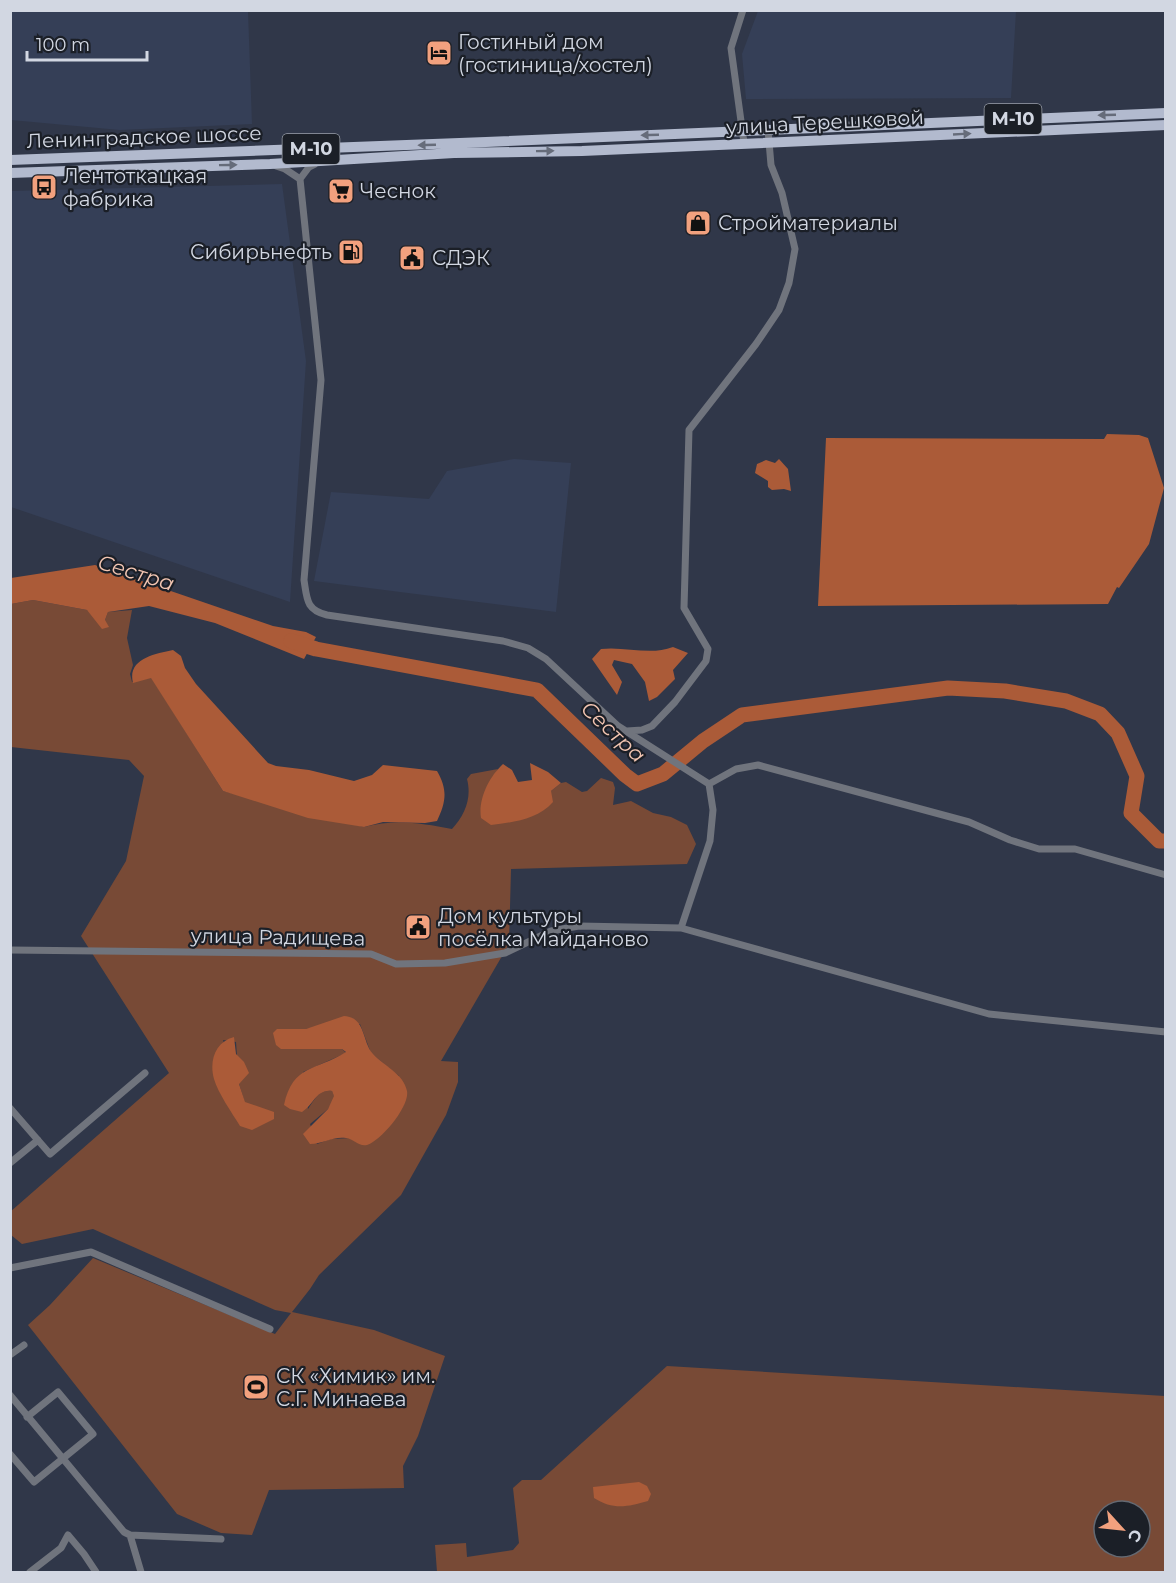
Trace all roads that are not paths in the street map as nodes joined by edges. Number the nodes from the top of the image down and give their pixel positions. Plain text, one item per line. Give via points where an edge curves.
1 (743, 10) edge
2 (1166, 113) edge
3 (1166, 125) edge
4 (768, 130) junction
5 (743, 131) junction
6 (567, 138) joint
7 (769, 142) junction
8 (744, 143) junction
9 (486, 152) joint
10 (10, 160) edge
11 (319, 161) junction
12 (270, 164) junction
13 (10, 173) edge
14 (300, 179) junction
15 (629, 733) junction
16 (709, 784) junction
17 (1166, 875) edge
18 (681, 928) junction
19 (10, 950) edge
20 (1166, 1032) edge
21 (145, 1073) dead end
22 (10, 1108) edge
23 (38, 1140) junction
24 (11, 1162) edge
25 (10, 1268) edge
26 (270, 1329) dead end
27 (24, 1345) dead end
28 (10, 1354) edge
29 (10, 1395) edge
30 (27, 1417) junction
31 (10, 1454) edge
32 (63, 1459) junction
33 (130, 1535) junction
34 (221, 1539) dead end
35 (30, 1572) edge
36 (96, 1572) edge
37 (141, 1572) edge

1 - 5 street via 731,48
2 -> 4 highway, улица Терешковой / М-10
7 -> 3 highway, улица Терешковой / М-10
4 - 5 highway, улица Терешковой / М-10
4 - 7 street
5 -> 6 highway, улица Терешковой / М-10
5 - 8 street
6 -> 10 highway, Ленинградское шоссе / М-10
7 - 8 highway, улица Терешковой / М-10
7 - 15 street via 771,165 795,249 789,283 779,310 756,344 689,430 684,608 708,649 706,661 652,726
9 -> 8 highway, улица Терешковой / М-10
9 - 11 highway, Ленинградское шоссе / М-10
11 - 12 highway, Ленинградское шоссе / М-10
11 - 14 street
13 -> 12 highway, Ленинградское шоссе / М-10
12 - 14 street
14 - 15 street via 321,380 304,580 307,602 327,615 528,648 546,659
15 - 16 street
16 - 17 street via 736,769 758,765 969,822 1039,849 1075,849
16 - 18 street via 713,810 710,842
18 - 19 street, улица Радищева via 579,926 551,930 505,953 445,963 396,964 371,954
18 - 20 street, улица Радищева via 989,1014
21 - 23 street via 50,1154
22 - 23 street
23 - 24 street
25 - 26 street via 91,1252
27 - 28 street
29 - 30 street
30 - 32 street
30 - 32 street via 58,1392 93,1434
31 - 32 street via 34,1482
32 - 33 street
33 - 34 street
33 - 37 street
35 - 36 street via 61,1548 68,1535

